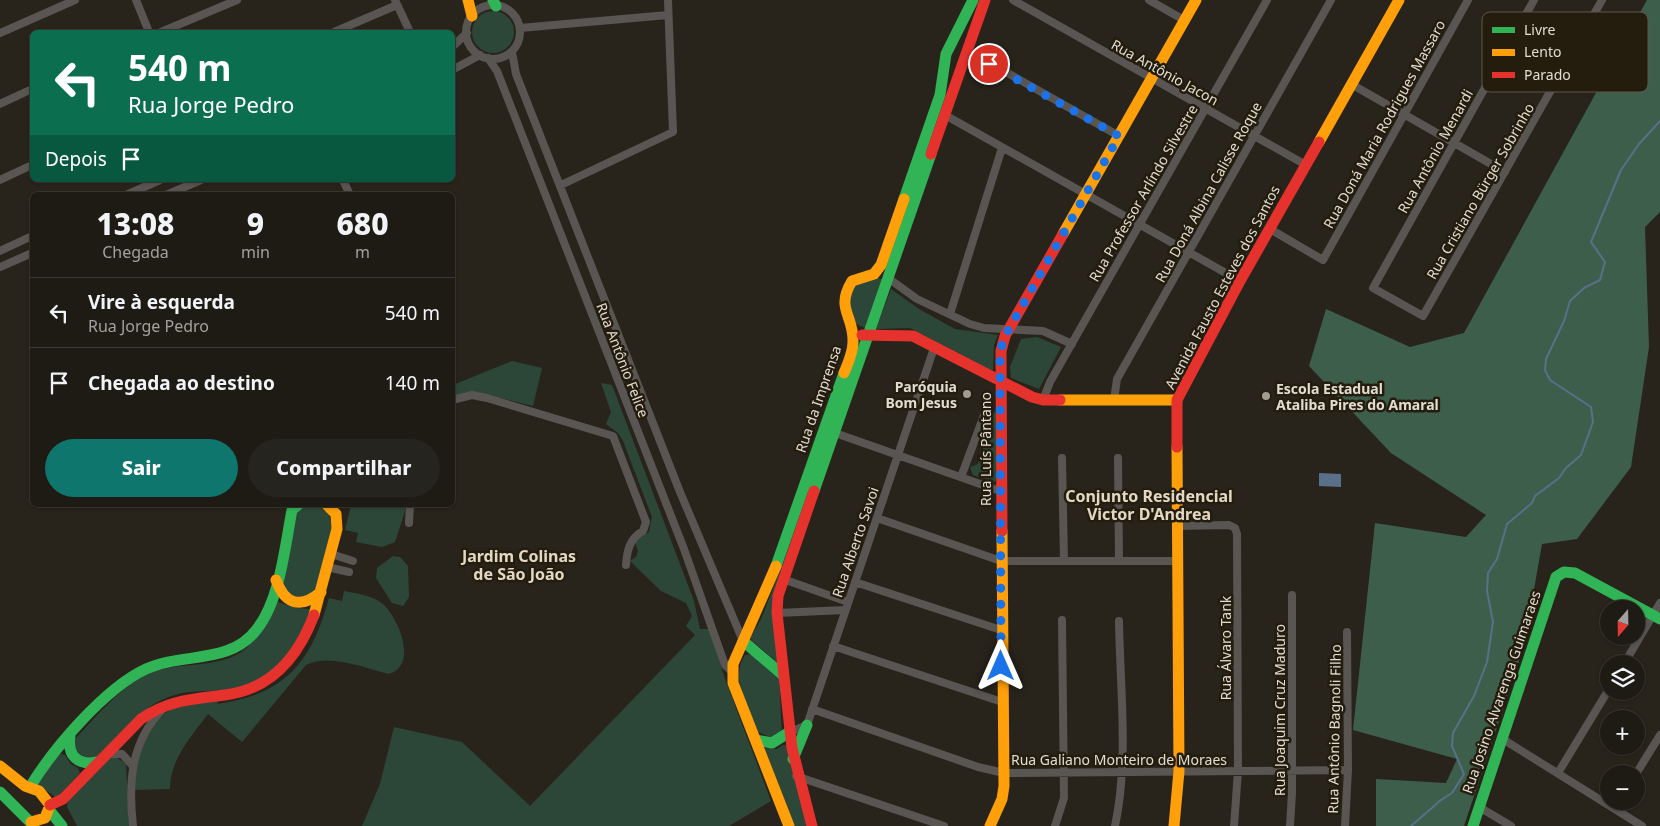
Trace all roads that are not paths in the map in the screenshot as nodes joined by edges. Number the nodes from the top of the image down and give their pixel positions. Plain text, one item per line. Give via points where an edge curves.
1 (75, 0) edge
2 (136, 0) edge
3 (237, 0) edge
4 (468, 0) edge
5 (668, 0) edge
6 (973, 0) edge
7 (984, 0) edge
8 (1013, 0) edge
9 (1148, 0) edge
10 (1196, 0) edge
11 (1267, 0) edge
12 (1331, 0) edge
13 (1399, 0) edge
14 (1468, 0) edge
15 (1534, 0) edge
16 (1602, 0) edge
17 (396, 3) edge
18 (494, 3) edge
19 (1527, 12) edge
20 (1595, 12) edge
21 (668, 15) junction
22 (472, 16) junction
23 (1184, 20) junction
24 (520, 28) junction
25 (148, 30) edge
26 (166, 30) edge
27 (338, 30) edge
28 (409, 30) edge
29 (1, 31) edge
30 (466, 33) junction
31 (951, 42) junction
32 (455, 44) edge
33 (967, 50) junction
34 (512, 52) junction
35 (480, 55) junction
36 (488, 58) junction
37 (455, 68) edge
38 (1152, 78) junction
39 (1352, 84) junction
40 (30, 90) edge
41 (1483, 92) edge
42 (1550, 92) edge
43 (0, 104) edge
44 (1206, 108) junction
45 (1404, 114) junction
46 (945, 115) junction
47 (1119, 136) junction
48 (1254, 136) junction
49 (1454, 143) junction
50 (1002, 148) junction
51 (1306, 165) junction
52 (30, 166) edge
53 (1505, 172) junction
54 (0, 180) edge
55 (155, 182) edge
56 (196, 182) edge
57 (561, 185) junction
58 (133, 192) edge
59 (173, 192) edge
60 (1085, 195) junction
61 (1139, 225) junction
62 (1270, 228) junction
63 (30, 237) edge
64 (0, 251) edge
65 (1188, 252) junction
66 (30, 254) edge
67 (0, 267) edge
68 (874, 274) junction
69 (888, 278) junction
70 (1240, 281) junction
71 (950, 314) junction
72 (1423, 316) joint
73 (1009, 329) junction
74 (853, 331) junction
75 (867, 336) junction
76 (1072, 344) junction
77 (934, 348) junction
78 (1000, 382) junction
79 (455, 399) edge
80 (1043, 400) junction
81 (1114, 400) junction
82 (1177, 400) junction
83 (986, 410) dead end
84 (835, 433) junction
85 (898, 455) junction
86 (1062, 458) dead end
87 (1118, 458) dead end
88 (961, 477) junction
89 (1000, 491) junction
90 (295, 507) edge
91 (330, 507) edge
92 (410, 507) edge
93 (877, 518) junction
94 (409, 523) dead end
95 (1177, 526) junction
96 (330, 554) junction
97 (353, 561) dead end
98 (1001, 561) junction
99 (1064, 561) junction
100 (1119, 561) junction
101 (1177, 561) junction
102 (626, 565) dead end
103 (328, 567) junction
104 (349, 572) dead end
105 (276, 580) junction
106 (784, 580) junction
107 (855, 582) junction
108 (321, 592) junction
109 (1292, 595) dead end
110 (848, 602) junction
111 (1660, 603) edge
112 (845, 610) junction
113 (777, 613) junction
114 (1656, 617) edge
115 (1062, 620) dead end
116 (1119, 621) dead end
117 (1001, 630) junction
118 (1348, 632) dead end
119 (743, 641) junction
120 (833, 646) junction
121 (1630, 655) edge
122 (732, 672) junction
123 (783, 675) junction
124 (1602, 700) edge
125 (170, 702) junction
126 (1002, 702) junction
127 (812, 709) junction
128 (806, 725) junction
129 (788, 733) junction
130 (1660, 735) edge
131 (70, 736) junction
132 (1501, 738) junction
133 (756, 740) junction
134 (102, 758) junction
135 (793, 759) junction
136 (132, 765) junction
137 (1642, 765) edge
138 (0, 766) edge
139 (1292, 770) junction
140 (1348, 770) junction
141 (1179, 771) junction
142 (1238, 771) junction
143 (1004, 772) junction
144 (1064, 772) junction
145 (1122, 772) junction
146 (1558, 773) junction
147 (796, 776) junction
148 (27, 786) junction
149 (0, 792) edge
150 (1600, 800) edge
151 (14, 806) junction
152 (1479, 807) junction
153 (50, 808) junction
154 (1617, 810) edge
155 (32, 824) edge
156 (62, 826) edge
157 (133, 826) edge
158 (789, 826) edge
159 (812, 826) edge
160 (944, 826) edge
161 (990, 826) edge
162 (1055, 826) edge
163 (1115, 826) edge
164 (1174, 826) edge
165 (1234, 826) edge
166 (1290, 826) edge
167 (1344, 826) edge
168 (1473, 826) edge
169 (1511, 826) edge
170 (1642, 826) edge

1 - 29 street
2 - 25 street
3 - 26 street
4 - 22 street
5 - 21 street
6 - 31 street
7 - 33 street, Rua da Imprensa
8 - 38 street, Rua Antônio Jacon
9 - 23 street
10 - 23 street, Rua Luís Pântano
11 - 44 street, Rua Professor Arlíndo Silvestre
12 - 48 street, Rua Doná Albina Calisse Roque
13 - 39 street, Avenida Fausto Esteves dos Santos
14 - 45 street, Rua Doná Maria Rodrigues Massaro
15 - 19 street, Rua Antônio Menardi
16 - 20 street, Rua Cristiano Bürger Sobrinho
17 - 27 street
17 - 28 street
18 - 22 street
18 - 24 street via 512,13
21 - 24 street
21 - 57 street via 673,132
22 - 30 street
23 - 38 street, Rua Luís Pântano
24 - 34 street via 520,37
30 - 32 street
30 - 35 street via 473,49
31 - 33 street via 957,42
31 - 68 street via 946,52 940,96 881,265
33 - 46 street, Rua da Imprensa
33 - 47 street
34 - 36 street via 505,57
34 - 57 street, Rua Antônio Felice via 516,74
35 - 36 street
35 - 37 street
36 - 122 street, Rua Antônio Felice via 501,81 684,549 725,665
38 - 44 street, Rua Antônio Jacon
38 - 47 street, Rua Luís Pântano
39 - 45 street
39 - 51 street, Avenida Fausto Esteves dos Santos
40 - 43 street
41 - 49 street, Rua Antônio Menardi
42 - 53 street, Rua Cristiano Bürger Sobrinho
44 - 48 street, Rua Antônio Jacon
44 - 61 street, Rua Professor Arlíndo Silvestre
45 - 49 street
45 - 62 street, Rua Doná Maria Rodrigues Massaro via 1323,260
46 - 50 street
46 - 69 street, Rua da Imprensa
47 - 60 street, Rua Luís Pântano
48 - 51 street, Rua Antônio Jacon
48 - 65 street, Rua Doná Albina Calisse Roque
49 - 53 street
49 - 72 street, Rua Antônio Menardi via 1373,288
50 - 60 street
50 - 71 street
51 - 62 street, Avenida Fausto Esteves dos Santos
52 - 54 street
53 - 72 street, Rua Cristiano Bürger Sobrinho
55 - 58 street
56 - 59 street
57 - 119 street, Rua Antônio Felice via 680,492
60 - 61 street
60 - 73 street, Rua Luís Pântano
61 - 65 street
61 - 76 street, Rua Professor Arlíndo Silvestre
62 - 70 street, Avenida Fausto Esteves dos Santos
63 - 64 street
65 - 70 street
65 - 81 street, Rua Doná Albina Calisse Roque via 1117,379
66 - 67 street
68 - 69 street
68 - 74 street, Rua da Imprensa via 852,281 843,298 846,319
69 - 71 street via 917,299
69 - 75 street, Rua da Imprensa
70 - 82 street, Avenida Fausto Esteves dos Santos
71 - 73 street via 984,328
73 - 76 street via 1044,331
73 - 78 street, Rua Luís Pântano via 1000,351
74 - 75 street
74 - 119 street, Rua da Imprensa via 852,351 770,584
75 - 77 street via 913,336
75 - 84 street, Rua da Imprensa
76 - 80 street, Rua Professor Arlíndo Silvestre
77 - 78 street
77 - 85 street, Rua Alberto Savoi
78 - 80 street
78 - 89 street, Rua Luís Pântano
79 - 102 street via 472,395 487,398 613,436 646,522 643,531 633,536
80 - 81 street
81 - 82 street
82 - 95 street, Avenida Fausto Esteves dos Santos
83 - 88 street, Rua Luís Pântano
84 - 85 street
84 - 106 street, Rua da Imprensa
85 - 88 street
85 - 93 street, Rua Alberto Savoi
86 - 99 street
87 - 100 street
88 - 89 street
89 - 98 street, Rua Luís Pântano
90 - 105 street
91 - 96 street via 337,521
92 - 94 street
93 - 98 street
93 - 107 street, Rua Alberto Savoi
95 - 101 street, Avenida Fausto Esteves dos Santos
95 - 142 street, Rua Álvaro Tank via 1229,525 1237,534
96 - 97 street
96 - 103 street
98 - 99 street
98 - 117 street, Rua Luís Pântano
99 - 100 street
100 - 101 street
101 - 141 street, Avenida Fausto Esteves dos Santos
103 - 104 street
103 - 108 street
105 - 108 street via 284,597 298,603 306,602
105 - 131 street via 268,611 246,642 212,657 146,669 110,694
106 - 110 street
106 - 113 street, Rua da Imprensa via 778,596
107 - 110 street, Rua Alberto Savoi
107 - 117 street
108 - 125 street via 308,637 297,654 267,681 229,695
109 - 139 street, Rua Joaquim Cruz Maduro
110 - 112 street, Rua Alberto Savoi
111 - 114 street
112 - 113 street
112 - 120 street, Rua Alberto Savoi
113 - 123 street, Rua da Imprensa
114 - 121 street
114 - 132 street, Rua Josino Alvarenga Guimaraes via 1574,573 1564,572 1556,577
115 - 144 street
116 - 145 street
117 - 126 street, Rua Luís Pântano
118 - 140 street, Rua Antônio Bagnoli Filho
119 - 122 street, Rua da Imprensa
119 - 123 street
120 - 126 street
120 - 127 street, Rua Alberto Savoi
122 - 133 street via 733,683
123 - 129 street, Rua da Imprensa
124 - 146 street
125 - 134 street via 141,719
125 - 136 street via 145,730
126 - 143 street, Rua Luís Pântano
127 - 128 street, Rua Alberto Savoi
127 - 143 street, Rua Galiano Monteiro de Moraes via 978,767
128 - 129 street
128 - 135 street
129 - 133 street via 772,743
129 - 135 street, Rua da Imprensa
130 - 137 street
131 - 134 street via 72,758 85,764
131 - 148 street
132 - 146 street
132 - 152 street, Rua Josino Alvarenga Guimaraes
133 - 158 street
134 - 136 street via 122,754
134 - 153 street via 63,799
135 - 147 street, Rua da Imprensa
136 - 157 street
138 - 148 street
139 - 140 street, Rua Galiano Monteiro de Moraes
139 - 142 street, Rua Galiano Monteiro de Moraes
139 - 166 street, Rua Joaquim Cruz Maduro
140 - 167 street, Rua Antônio Bagnoli Filho
141 - 142 street, Rua Galiano Monteiro de Moraes
141 - 145 street, Rua Galiano Monteiro de Moraes
141 - 164 street, Avenida Fausto Esteves dos Santos
142 - 165 street, Rua Álvaro Tank
143 - 144 street, Rua Galiano Monteiro de Moraes
143 - 161 street, Rua Luís Pântano via 1002,798
144 - 145 street, Rua Galiano Monteiro de Moraes
144 - 162 street via 1064,798
145 - 163 street
146 - 150 street
147 - 159 street, Rua da Imprensa
147 - 160 street
148 - 151 street via 16,794
148 - 153 street via 45,798
149 - 151 street
151 - 155 street
152 - 168 street, Rua Josino Alvarenga Guimaraes
152 - 169 street
153 - 155 street via 46,818
153 - 156 street
154 - 170 street

